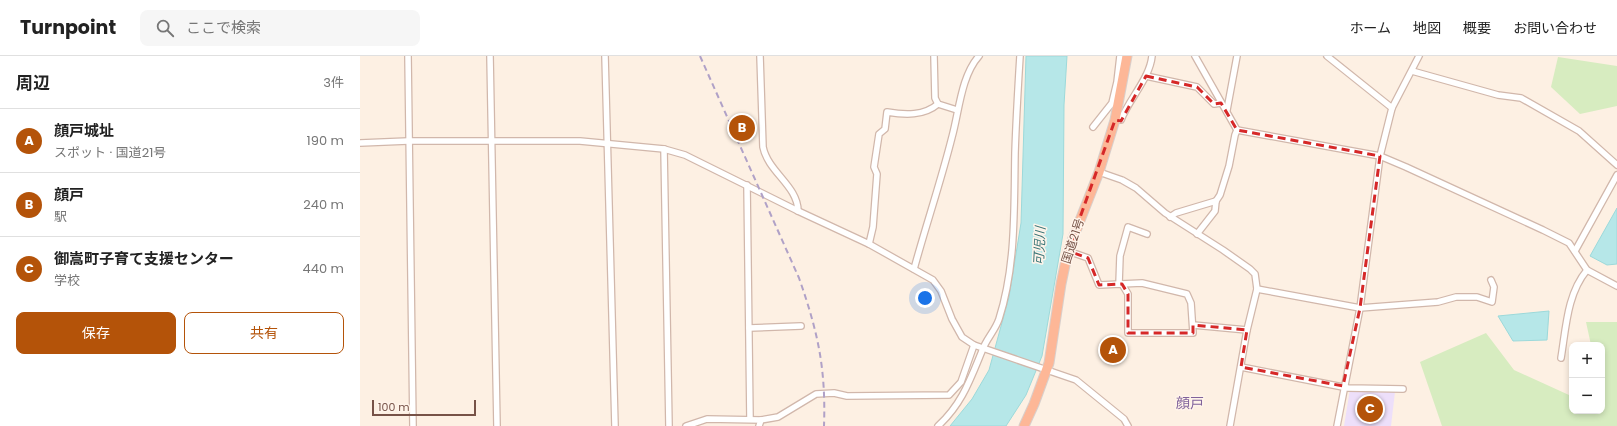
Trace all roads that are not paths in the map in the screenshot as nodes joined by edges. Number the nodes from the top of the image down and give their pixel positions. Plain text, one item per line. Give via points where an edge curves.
1 (408, 56) edge
2 (490, 56) edge
3 (605, 56) edge
4 (760, 56) edge
5 (934, 56) edge
6 (979, 56) edge
7 (1020, 56) edge
8 (1120, 56) edge
9 (1127, 56) edge
10 (1152, 56) edge
11 (1195, 56) edge
12 (1237, 56) edge
13 (1327, 56) edge
14 (1419, 56) edge
15 (1412, 71) junction
16 (1146, 76) junction
17 (1221, 103) junction
18 (938, 104) junction
19 (1115, 104) junction
20 (1392, 108) junction
21 (957, 110) junction
22 (1227, 110) junction
23 (1115, 120) junction
24 (1093, 126) dead end
25 (1237, 130) junction
26 (408, 141) junction
27 (492, 142) junction
28 (360, 143) edge
29 (606, 143) junction
30 (664, 149) junction
31 (1380, 156) junction
32 (1617, 165) edge
33 (1099, 172) junction
34 (1617, 175) edge
35 (747, 185) junction
36 (1216, 201) junction
37 (798, 211) junction
38 (1170, 217) junction
39 (1147, 234) dead end
40 (1197, 234) junction
41 (869, 244) junction
42 (1068, 251) junction
43 (1575, 251) junction
44 (914, 269) junction
45 (1587, 270) junction
46 (1490, 280) dead end
47 (1121, 284) junction
48 (1617, 286) edge
49 (1257, 289) junction
50 (1360, 308) junction
51 (1193, 325) junction
52 (800, 326) dead end
53 (749, 328) junction
54 (1247, 330) junction
55 (974, 345) junction
56 (983, 348) junction
57 (1561, 358) dead end
58 (1241, 367) junction
59 (1043, 369) junction
60 (1343, 386) junction
61 (1403, 389) dead end
62 (750, 419) junction
63 (760, 423) edge
64 (413, 426) edge
65 (497, 426) edge
66 (615, 426) edge
67 (670, 426) edge
68 (686, 426) edge
69 (938, 426) edge
70 (1024, 426) edge
71 (1128, 426) edge
72 (1230, 426) edge
73 (1337, 426) edge

1 - 26 street
2 - 27 street
3 - 29 street
4 - 37 street via 763,147 777,174 798,201
5 - 18 street via 935,98
6 - 21 street via 971,65
7 - 56 street via 1012,250 999,317
8 - 19 street
9 - 19 highway, 国道21号
10 - 16 street
11 - 17 street
12 - 22 street
13 - 20 street
14 - 15 street
15 - 20 street
15 - 32 street via 1498,95 1521,98 1579,131
16 - 17 street via 1197,87 1214,104
16 - 23 street via 1121,120
17 - 22 street
18 - 21 street
18 - 41 street via 920,114 887,112 885,128 879,134 874,167 877,174 873,227
19 - 23 highway, 国道21号
19 - 24 street
20 - 31 street
21 - 44 street
22 - 25 street
23 - 33 highway, 国道21号
25 - 31 street
25 - 36 street via 1229,166
26 - 27 street
26 - 28 street
26 - 64 street
27 - 29 street
27 - 65 street
29 - 30 street
29 - 66 street
30 - 35 street via 685,155
30 - 67 street
31 - 43 street via 1543,230 1569,243
31 - 50 street
33 - 38 street via 1136,188
33 - 42 highway, 国道21号
34 - 43 street
35 - 37 street
35 - 53 street
36 - 38 street
36 - 40 street via 1215,210
37 - 41 street
38 - 40 street
39 - 47 street via 1128,227 1120,256
40 - 49 street via 1250,269 1257,281
41 - 44 street
42 - 47 street via 1088,258 1100,285
42 - 59 highway, 国道21号
43 - 45 street
44 - 55 street via 933,280 941,291 962,337
45 - 48 street
45 - 57 street via 1578,281 1569,307
46 - 50 street via 1494,287 1492,302 1477,297 1456,297 1438,302
47 - 51 street via 1142,283 1186,294 1191,303
47 - 51 street via 1128,294 1128,333 1193,333
49 - 50 street
49 - 54 street
50 - 60 street
51 - 54 street
52 - 53 street
53 - 62 street
54 - 58 street
55 - 56 street
55 - 63 street via 961,382 949,395 816,394 778,417
56 - 59 street
56 - 69 street via 961,400
58 - 60 street
58 - 72 street
59 - 70 highway, 国道21号
59 - 71 street via 1076,380 1124,419
60 - 61 street
60 - 73 street
62 - 63 street
62 - 68 street via 707,419

